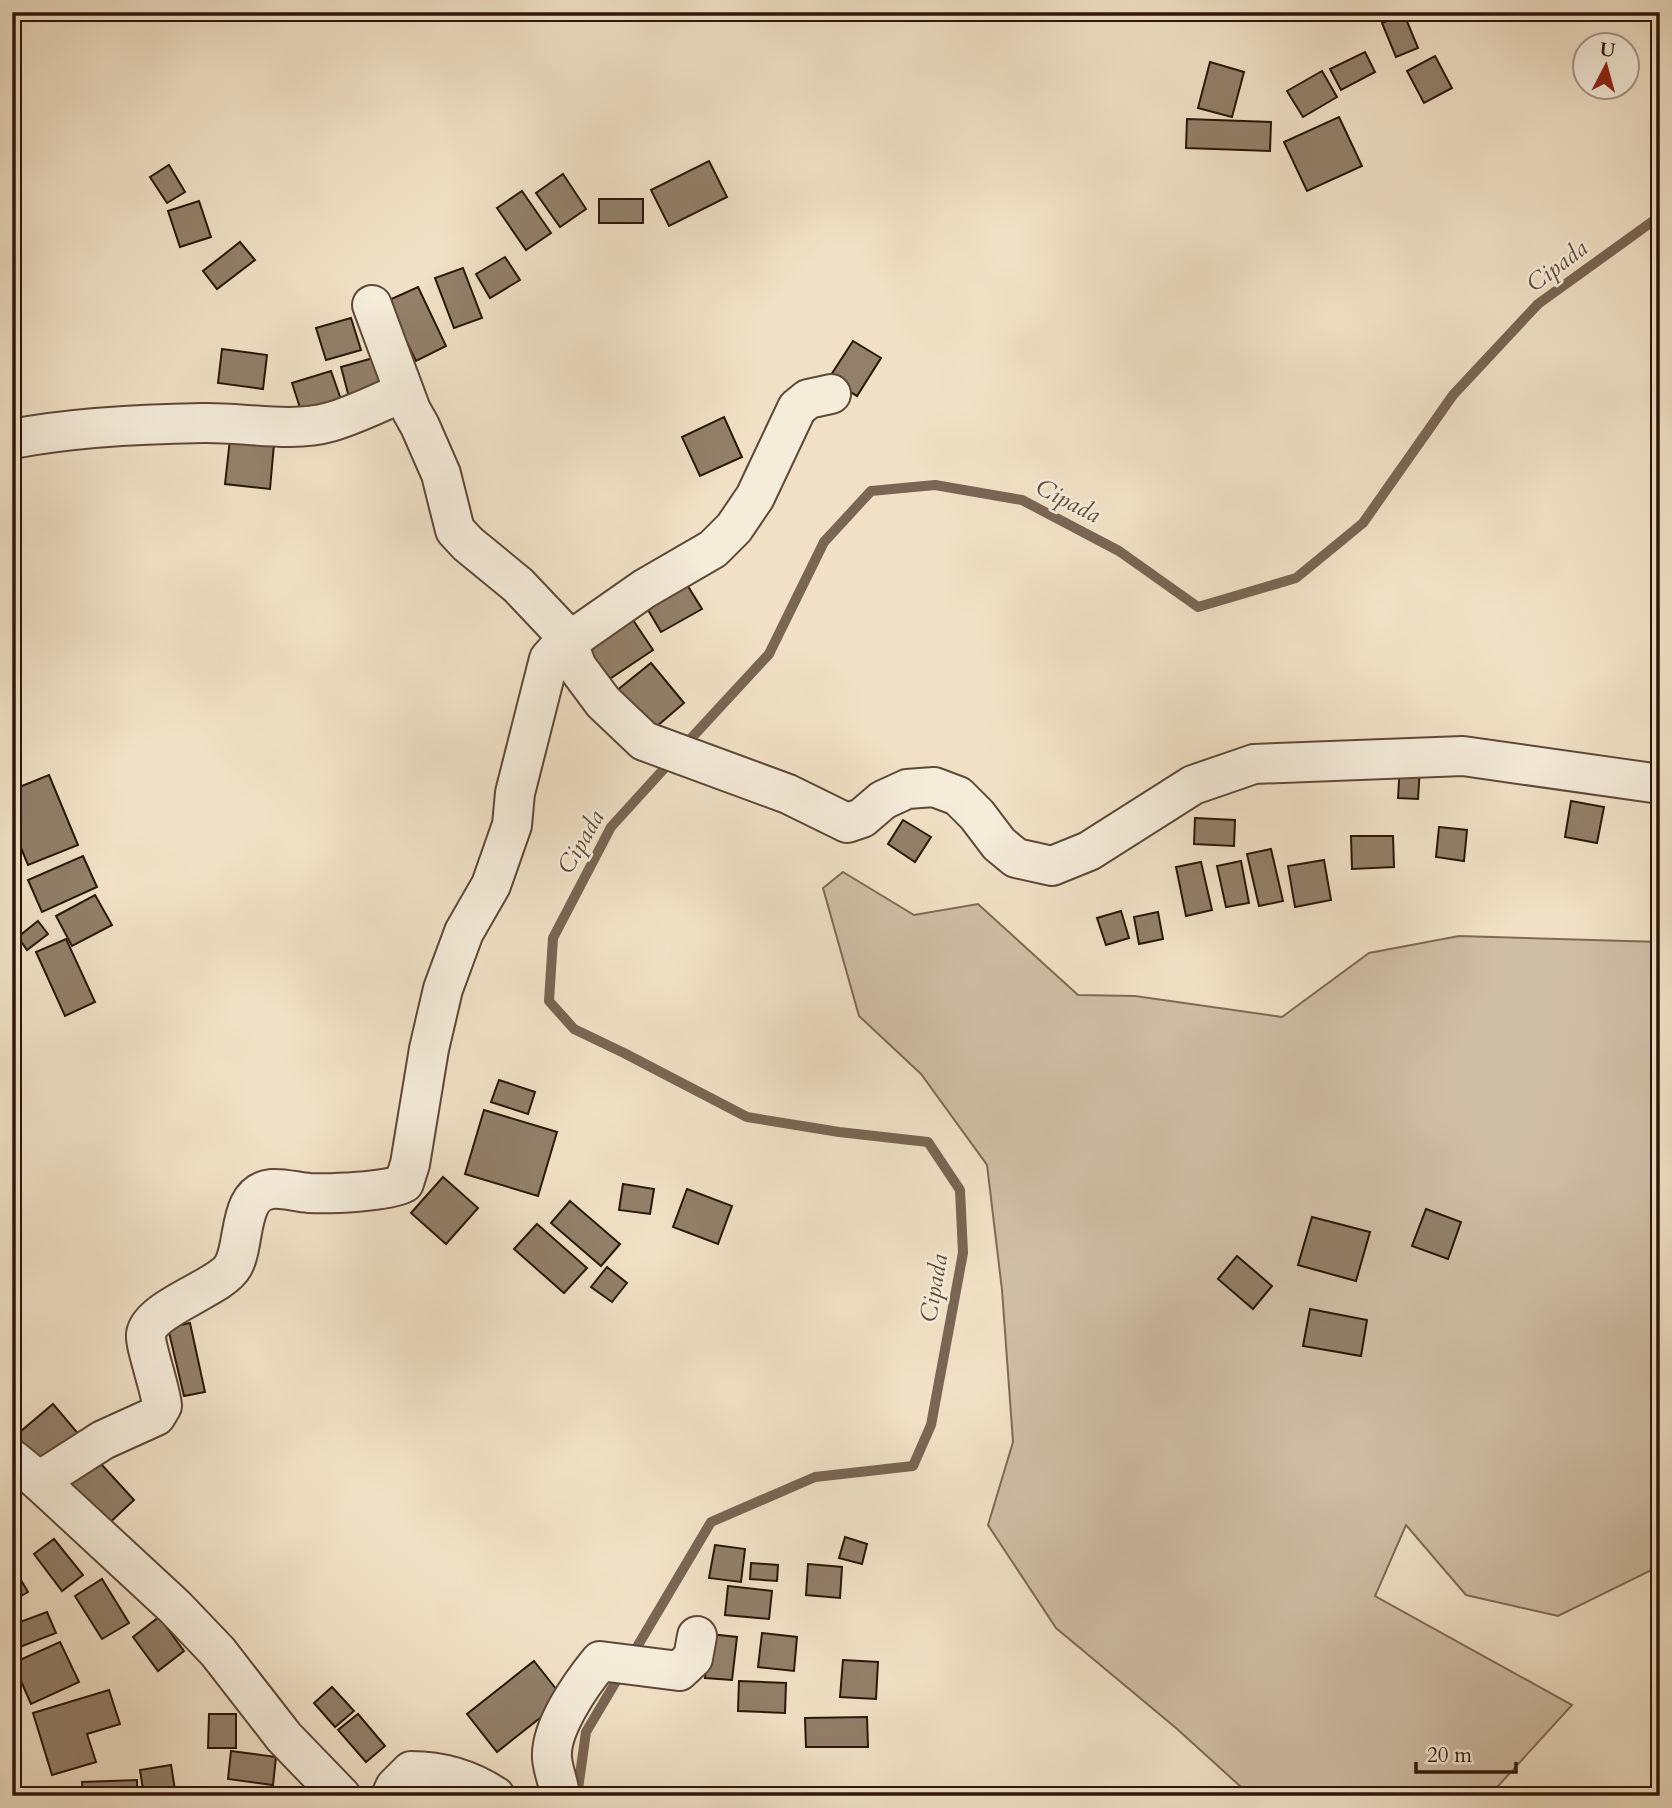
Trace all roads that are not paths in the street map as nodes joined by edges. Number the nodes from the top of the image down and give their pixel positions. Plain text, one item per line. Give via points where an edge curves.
1 (372, 305) dead end
2 (404, 392) junction
3 (831, 394) dead end
4 (12, 439) edge
5 (571, 641) junction
6 (1660, 784) edge
7 (26, 1470) edge
8 (697, 1636) dead end
9 (341, 1796) edge
10 (391, 1796) edge
11 (495, 1796) edge
12 (560, 1796) edge

1 - 2 street
2 - 4 street via 329,422 51,431
2 - 5 street via 441,474 455,530 518,585
3 - 5 street via 808,399 797,408 755,497 713,549 644,589
5 - 6 street via 577,667 603,702 644,741 788,794 847,823 907,789 934,787 957,796 1016,858 1052,866 1089,850 1193,785 1254,764 1463,756
5 - 7 street via 549,659 515,793 512,825 491,886 464,932 443,989 404,1183 387,1189 315,1193 271,1189 259,1194 250,1204 233,1266 149,1326 146,1343 162,1406 156,1416
7 - 9 street via 175,1607 218,1652 284,1737
8 - 12 street via 693,1658 680,1671 600,1661 554,1734 552,1758
10 - 11 street via 411,1771 437,1771

